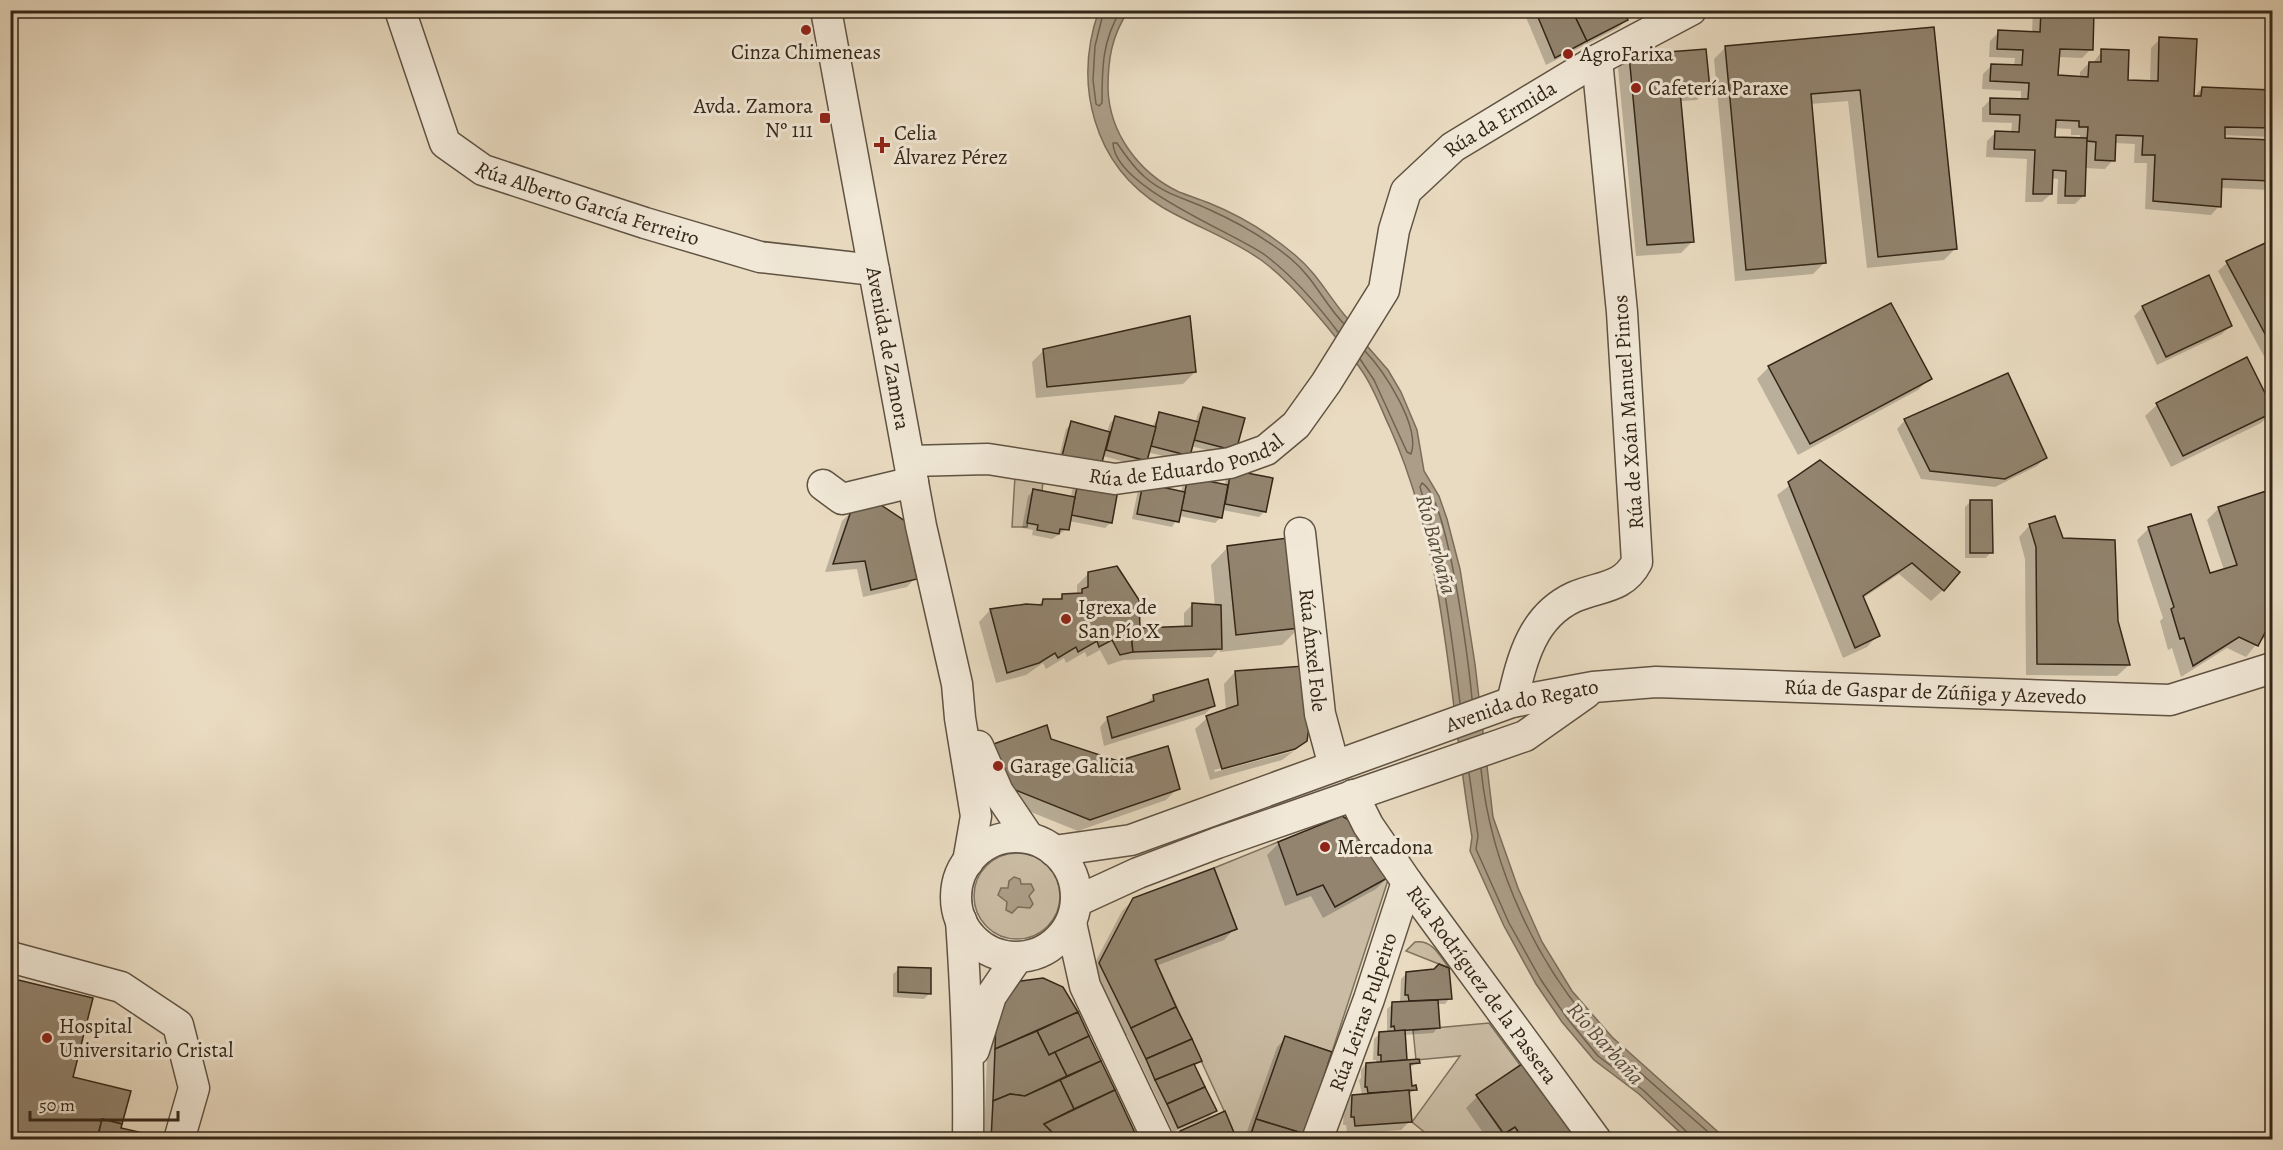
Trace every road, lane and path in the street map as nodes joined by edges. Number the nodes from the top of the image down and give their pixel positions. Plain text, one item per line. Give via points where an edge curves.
1 (400, 10) edge
2 (825, 10) edge
3 (1690, 10) edge
4 (1597, 60) junction
5 (874, 270) junction
6 (1384, 290) joint
7 (911, 471) junction
8 (823, 485) dead end
9 (1300, 533) dead end
10 (2272, 668) edge
11 (957, 684) junction
12 (1593, 687) junction
13 (1512, 702) junction
14 (1334, 766) junction
15 (1353, 795) junction
16 (1042, 844) junction
17 (968, 862) junction
18 (1407, 882) junction
19 (1074, 912) junction
20 (961, 920) junction
21 (1027, 956) junction
22 (10, 957) edge
23 (1085, 986) junction
24 (969, 1064) junction
25 (179, 1140) edge
26 (969, 1140) edge
27 (1158, 1140) edge
28 (1317, 1140) edge
29 (1596, 1140) edge

1 - 5 street, Rúa Alberto García Ferreiro via 446,143 483,170 760,256
2 - 5 street, Avenida de Zamora
3 - 4 street, Rúa da Ermida
4 - 6 street, Rúa da Ermida via 1453,147 1406,191 1394,230
4 - 13 street, Rúa de Xoán Manuel Pintos via 1622,312 1637,562 1620,582 1574,597 1551,613 1524,653
5 - 7 street, Avenida de Zamora
6 - 7 street, Rúa de Eduardo Pondal via 1296,424 1266,450 1230,463 1115,479 968,458
7 - 8 street, Rúa de Eduardo Pondal via 842,499
7 - 11 street, Avenida de Zamora
9 - 14 street, Rúa Ánxel Fole via 1320,714
10 - 12 street, Rúa de Gaspar de Zúñiga y Azevedo via 2170,700 1656,682
11 - 16 street, Avenida de Zamora via 991,779
11 - 17 street, Avenida de Zamora via 976,816
12 - 13 street, Avenida do Regato
12 - 15 street, Avenida do Regato via 1525,736
13 - 14 street, Avenida do Regato
14 - 16 street, Avenida do Regato via 1131,840
15 - 18 street, Rúa Rodríguez de la Passera via 1368,825
15 - 19 street, Avenida do Regato via 1138,873
16 - 17 street via 1009,836 990,842
16 - 19 street via 1071,874
17 - 20 street via 956,891
18 - 28 street, Rúa Leiras Pulpeiro
18 - 29 street, Rúa Rodríguez de la Passera
19 - 21 street via 1061,939
19 - 23 street
20 - 21 street via 979,945 997,954
20 - 24 street
21 - 23 street
21 - 24 street via 987,1005
22 - 25 street via 121,987 178,1025 194,1088
23 - 27 street
24 - 26 street

